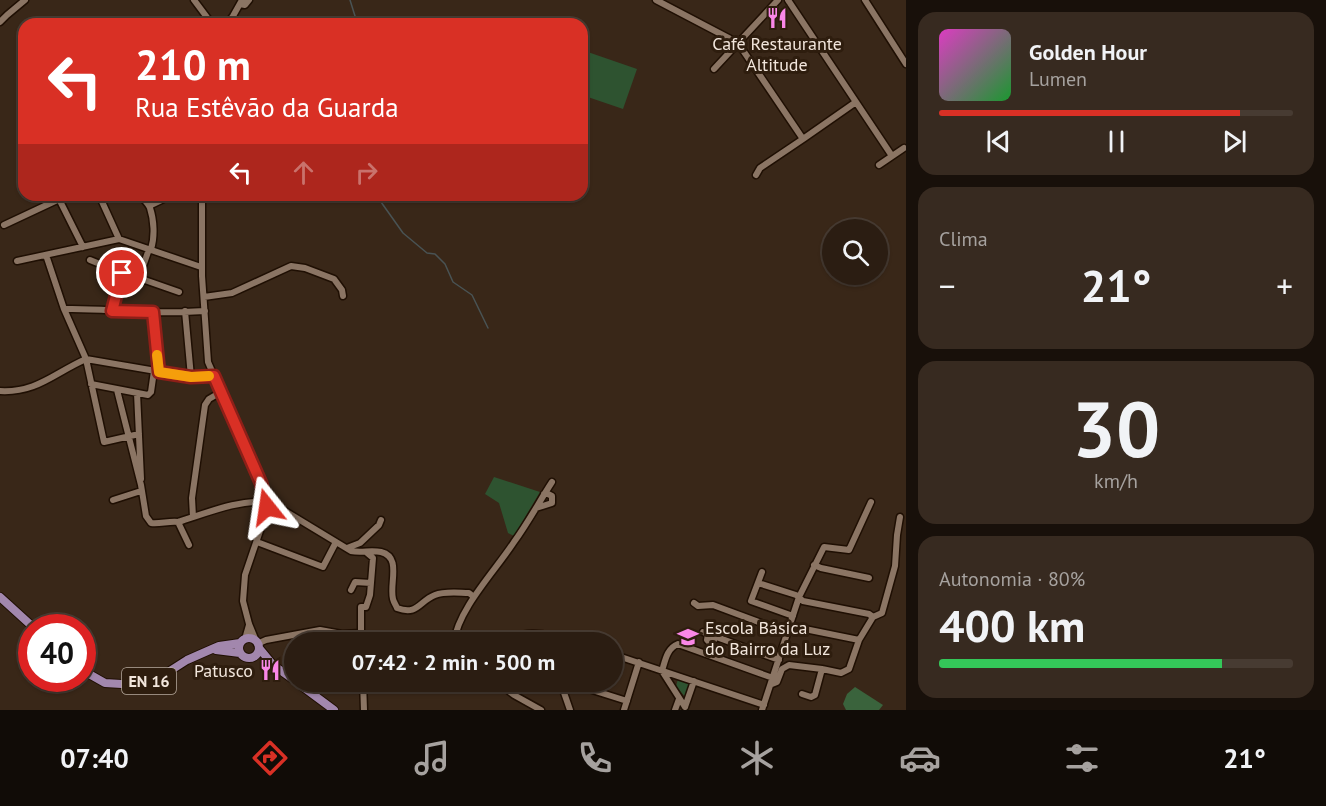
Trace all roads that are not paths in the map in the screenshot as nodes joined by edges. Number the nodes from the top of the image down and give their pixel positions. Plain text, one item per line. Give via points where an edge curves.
1 (25, 0) edge
2 (194, 0) edge
3 (249, 0) edge
4 (656, 0) edge
5 (778, 0) edge
6 (788, 0) edge
7 (865, 0) edge
8 (241, 2) edge
9 (208, 18) edge
10 (231, 18) edge
11 (0, 22) edge
12 (738, 43) junction
13 (906, 64) edge
14 (714, 69) dead end
15 (856, 102) junction
16 (803, 139) junction
17 (904, 148) dead end
18 (892, 156) junction
19 (879, 165) dead end
20 (756, 175) dead end
21 (50, 201) edge
22 (60, 201) edge
23 (102, 201) edge
24 (145, 201) edge
25 (159, 201) edge
26 (202, 201) edge
27 (149, 206) junction
28 (4, 225) dead end
29 (119, 239) junction
30 (83, 247) junction
31 (150, 249) junction
32 (46, 255) junction
33 (90, 260) dead end
34 (17, 261) dead end
35 (201, 267) junction
36 (122, 273) junction
37 (139, 278) junction
38 (179, 292) dead end
39 (343, 296) dead end
40 (204, 297) junction
41 (64, 309) junction
42 (112, 311) junction
43 (185, 311) junction
44 (205, 311) junction
45 (153, 312) junction
46 (86, 359) junction
47 (156, 371) junction
48 (214, 376) junction
49 (191, 377) junction
50 (91, 384) junction
51 (117, 390) junction
52 (0, 392) edge
53 (221, 392) junction
54 (137, 393) junction
55 (139, 434) junction
56 (128, 436) junction
57 (552, 482) dead end
58 (141, 488) junction
59 (544, 494) junction
60 (113, 500) dead end
61 (871, 502) dead end
62 (269, 505) junction
63 (536, 508) junction
64 (193, 517) junction
65 (900, 517) dead end
66 (381, 520) dead end
67 (178, 522) junction
68 (257, 542) junction
69 (336, 542) junction
70 (189, 545) dead end
71 (347, 548) junction
72 (366, 552) junction
73 (814, 565) junction
74 (762, 572) dead end
75 (804, 572) dead end
76 (869, 578) dead end
77 (807, 580) junction
78 (371, 583) junction
79 (758, 583) junction
80 (351, 590) dead end
81 (0, 597) edge
82 (474, 597) junction
83 (799, 597) junction
84 (694, 603) dead end
85 (19, 614) edge
86 (794, 616) junction
87 (873, 617) junction
88 (249, 624) junction
89 (789, 630) junction
90 (309, 632) edge
91 (331, 632) edge
92 (361, 632) edge
93 (456, 632) edge
94 (705, 633) dead end
95 (284, 637) edge
96 (859, 640) junction
97 (243, 641) junction
98 (258, 644) junction
99 (212, 649) junction
100 (240, 653) junction
101 (623, 657) edge
102 (253, 658) junction
103 (779, 660) junction
104 (639, 662) junction
105 (273, 664) junction
106 (822, 669) junction
107 (662, 671) junction
108 (284, 673) edge
109 (96, 678) edge
110 (694, 681) junction
111 (772, 681) junction
112 (309, 692) edge
113 (363, 692) edge
114 (510, 692) edge
115 (563, 692) edge
116 (598, 692) edge
117 (802, 694) dead end
118 (680, 699) junction
119 (627, 701) junction
120 (763, 708) edge
121 (686, 709) edge
122 (334, 710) edge
123 (364, 710) edge
124 (541, 710) edge
125 (570, 710) edge
126 (624, 710) edge
127 (675, 710) edge

1 - 11 street
2 - 9 street
3 - 8 street via 245,5
4 - 12 street
5 - 12 street
6 - 15 street
7 - 13 street
8 - 10 street
12 - 14 street
12 - 16 street
15 - 16 street
15 - 18 street
16 - 20 street via 757,167
17 - 18 street
18 - 19 street
21 - 28 street
22 - 30 street
23 - 29 street
24 - 27 street
25 - 27 street
26 - 35 street
27 - 31 street via 153,222
29 - 30 street
29 - 31 street
30 - 32 street
31 - 35 street
31 - 37 street
32 - 34 street
32 - 41 street
33 - 36 street
35 - 40 street
36 - 37 street
36 - 42 street
37 - 38 street
39 - 40 street via 334,279 291,266 232,292
40 - 44 street
41 - 42 street
41 - 46 street
42 - 45 street
43 - 44 street
43 - 45 street
43 - 49 street
44 - 48 street via 208,362
45 - 47 street
46 - 47 street
46 - 50 street
46 - 52 street via 38,385
47 - 49 street
47 - 54 street via 151,392
48 - 49 street
48 - 53 street
50 - 51 street
50 - 56 street via 104,442
51 - 54 street
51 - 56 street
53 - 62 street
53 - 64 street via 205,405 192,498
54 - 55 street
55 - 56 street
55 - 58 street
56 - 58 street
57 - 59 street
58 - 60 street
58 - 67 street via 151,523
59 - 63 street
59 - 63 street via 552,496 552,503
61 - 73 street via 849,550 824,547
62 - 64 street via 256,501
62 - 68 street
62 - 69 street
63 - 82 street
64 - 67 street
65 - 87 street via 893,576 882,613
66 - 71 street via 360,543
67 - 70 street
68 - 69 street via 323,567
68 - 88 street via 245,575 243,601
69 - 71 street
71 - 72 street
72 - 78 street via 373,558
72 - 82 street via 390,556 397,608 415,610 437,594 469,593
73 - 76 street
73 - 77 street
74 - 79 street
75 - 77 street
77 - 83 street
78 - 80 street via 355,582
78 - 92 street via 366,607 362,607
79 - 83 street
79 - 86 street via 751,601
81 - 85 main road
82 - 93 street
83 - 86 street
83 - 87 street
84 - 89 street via 713,605
86 - 89 street
87 - 96 street
88 - 97 street
88 - 98 street
89 - 96 street
89 - 103 street
90 - 91 street
94 - 103 street
95 - 98 street
96 - 106 street via 849,669 841,673
97 - 98 main road, EN 16 via 251,638
97 - 99 main road, EN 16
97 - 100 main road
98 - 102 main road via 258,654
98 - 105 main road
99 - 100 main road
99 - 109 main road, EN 16 via 138,685 105,683
100 - 102 main road via 246,659
101 - 104 street
102 - 105 main road
103 - 111 street
104 - 107 street
104 - 119 street
105 - 108 main road
106 - 111 street via 789,665 782,669 777,682
106 - 117 street via 815,695
107 - 110 street
107 - 111 street via 671,648 678,644
107 - 118 street
110 - 120 street
110 - 121 street
111 - 120 street
112 - 122 main road
113 - 123 street
114 - 124 street
115 - 125 street
116 - 119 street
118 - 121 street
118 - 127 street
119 - 126 street

